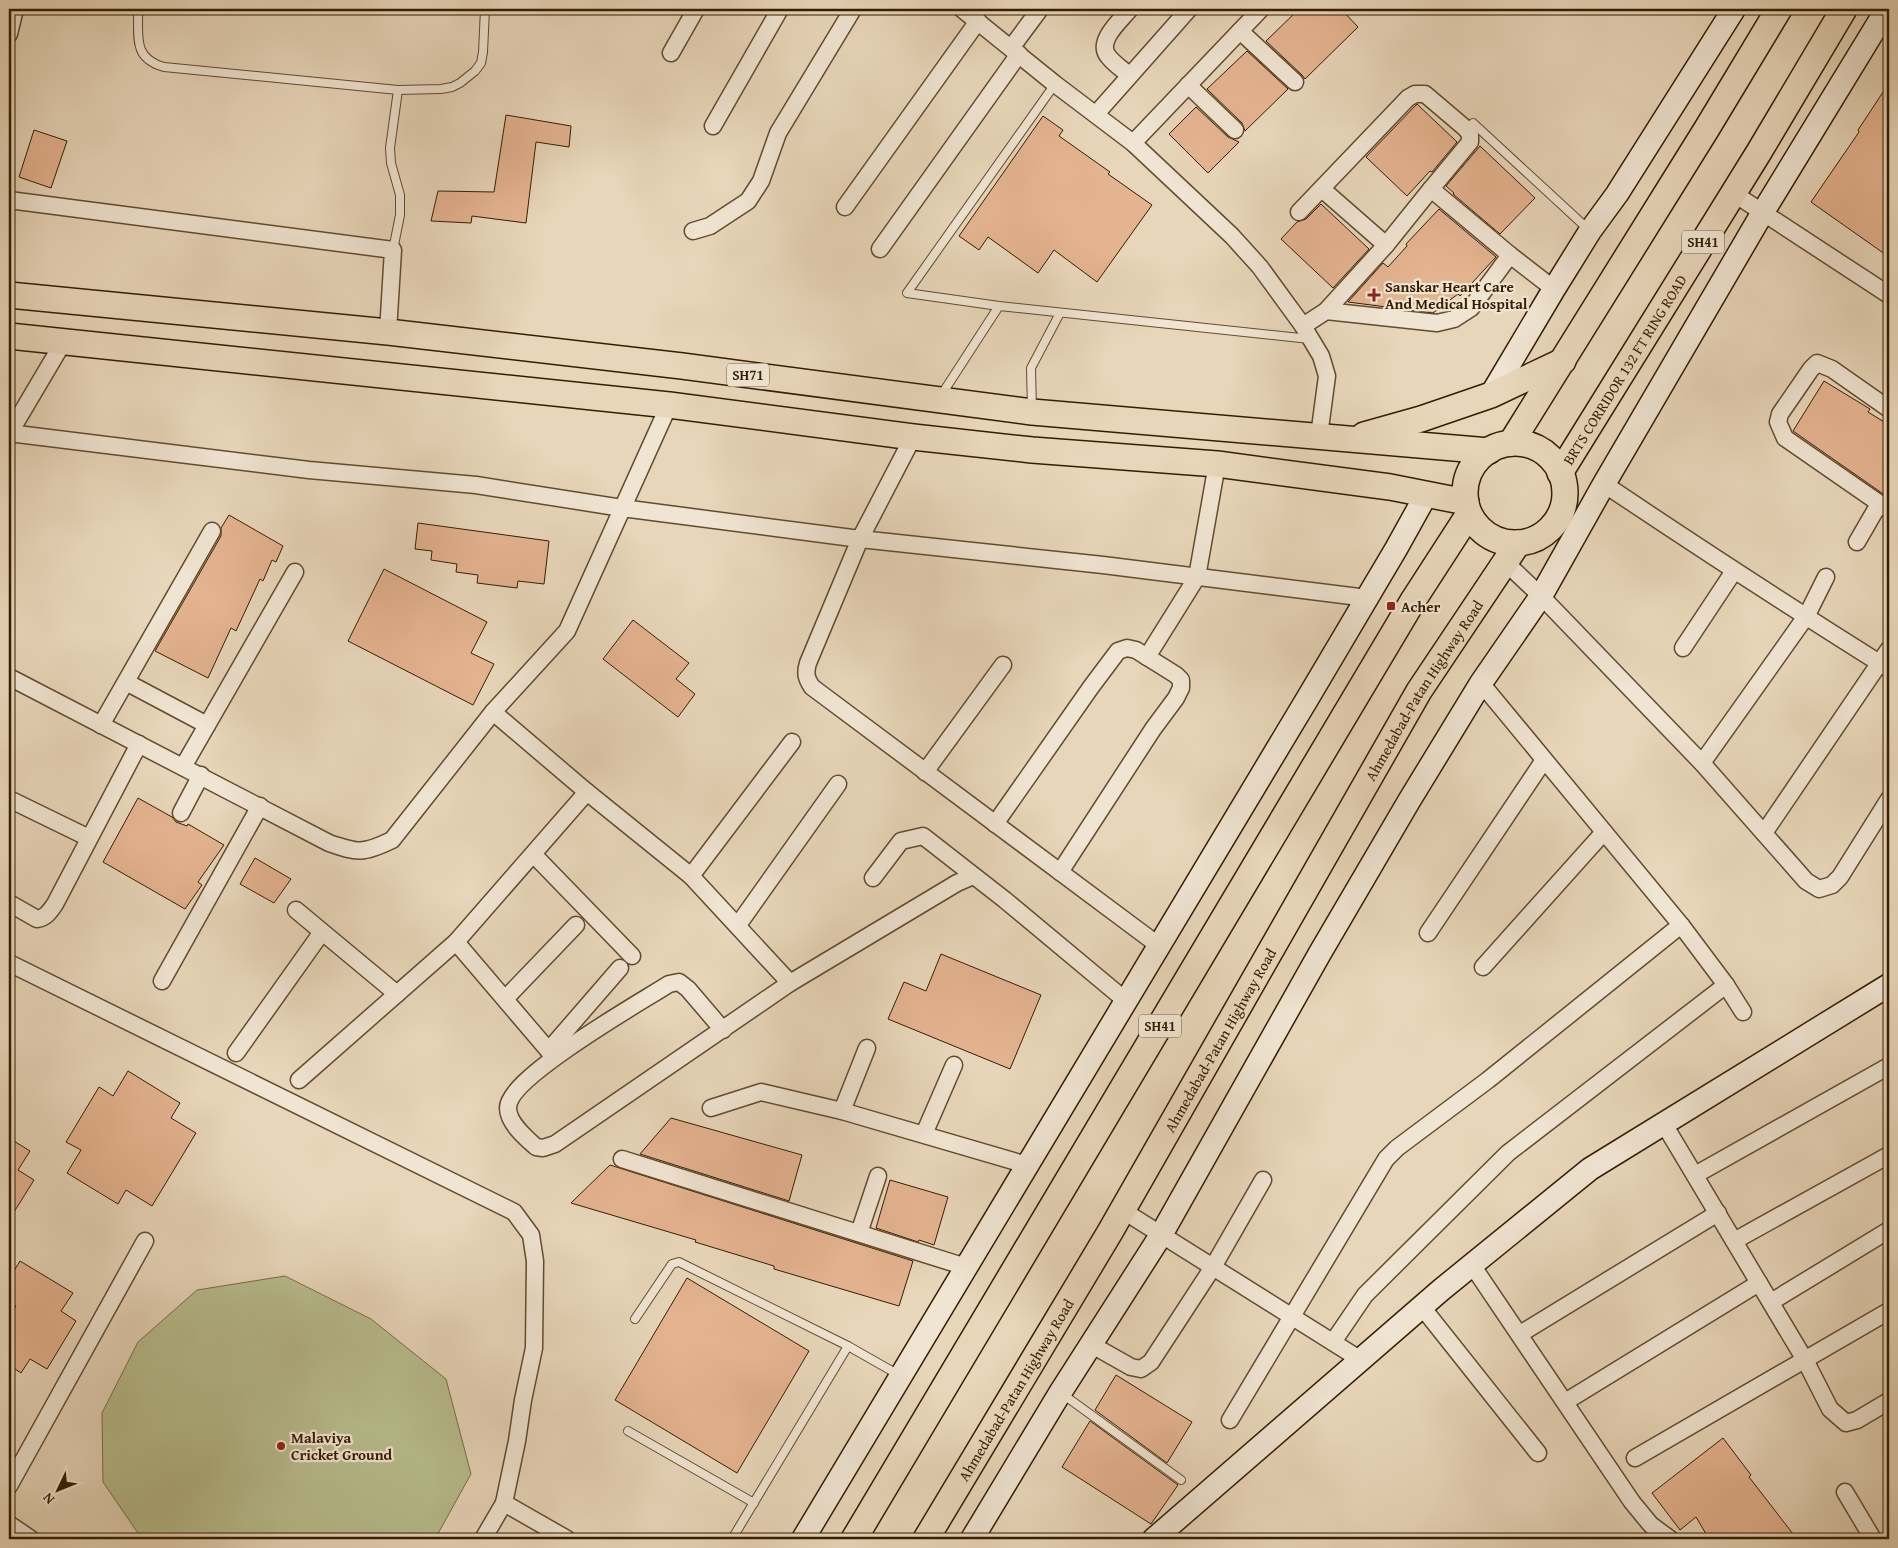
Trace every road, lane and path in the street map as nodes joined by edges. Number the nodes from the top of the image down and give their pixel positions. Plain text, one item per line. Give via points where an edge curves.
1 (15, 9) edge
2 (138, 9) edge
3 (486, 9) edge
4 (696, 9) edge
5 (780, 9) edge
6 (853, 9) edge
7 (962, 9) edge
8 (1040, 9) edge
9 (1130, 9) edge
10 (1189, 9) edge
11 (1261, 9) edge
12 (1734, 9) edge
13 (1779, 9) edge
14 (1844, 9) edge
15 (1887, 9) edge
16 (978, 21) junction
17 (1240, 31) junction
18 (9, 34) edge
19 (1015, 51) junction
20 (671, 53) dead end
21 (1129, 75) junction
22 (1295, 82) dead end
23 (1055, 84) junction
24 (1188, 85) junction
25 (398, 90) junction
26 (1096, 114) junction
27 (1474, 123) dead end
28 (713, 126) dead end
29 (1235, 130) dead end
30 (1133, 143) junction
31 (1322, 189) junction
32 (1431, 189) junction
33 (1733, 193) junction
34 (9, 200) edge
35 (845, 207) dead end
36 (1299, 212) dead end
37 (1763, 212) junction
38 (693, 231) dead end
39 (1590, 231) junction
40 (1386, 244) junction
41 (880, 248) dead end
42 (393, 250) junction
43 (1510, 256) junction
44 (1554, 289) junction
45 (1889, 294) edge
46 (9, 295) edge
47 (999, 306) junction
48 (1326, 311) junction
49 (1060, 312) junction
50 (388, 332) junction
51 (1306, 332) junction
52 (9, 336) edge
53 (64, 341) junction
54 (1563, 361) junction
55 (1491, 395) junction
56 (938, 399) junction
57 (670, 405) junction
58 (1889, 409) edge
59 (1032, 412) junction
60 (9, 434) edge
61 (1320, 436) junction
62 (913, 437) junction
63 (1350, 439) junction
64 (1500, 447) junction
65 (1032, 450) junction
66 (1216, 464) junction
67 (1560, 473) junction
68 (1604, 484) junction
69 (1426, 494) junction
70 (1884, 507) edge
71 (622, 508) junction
72 (1467, 508) junction
73 (212, 531) dead end
74 (860, 539) junction
75 (1857, 542) dead end
76 (1512, 553) junction
77 (1734, 571) junction
78 (295, 572) dead end
79 (1198, 577) junction
80 (1826, 577) dead end
81 (1541, 596) junction
82 (1367, 598) junction
83 (1807, 615) junction
84 (1683, 648) dead end
85 (1889, 649) edge
86 (1147, 657) junction
87 (1003, 665) dead end
88 (1885, 666) edge
89 (9, 677) edge
90 (126, 682) junction
91 (1481, 683) junction
92 (493, 712) junction
93 (101, 725) junction
94 (207, 725) junction
95 (792, 742) dead end
96 (139, 744) junction
97 (1544, 760) junction
98 (1702, 763) junction
99 (183, 767) junction
100 (924, 772) junction
101 (201, 775) junction
102 (838, 784) dead end
103 (587, 792) junction
104 (9, 799) edge
105 (1889, 799) edge
106 (260, 806) junction
107 (181, 813) dead end
108 (995, 824) junction
109 (1604, 832) junction
110 (1764, 833) junction
111 (89, 838) junction
112 (534, 854) junction
113 (1060, 872) junction
114 (691, 876) junction
115 (973, 876) junction
116 (873, 878) dead end
117 (9, 903) edge
118 (296, 910) dead end
119 (576, 925) dead end
120 (738, 925) junction
121 (1681, 925) junction
122 (322, 932) junction
123 (1428, 933) dead end
124 (456, 942) junction
125 (1158, 945) junction
126 (632, 956) dead end
127 (9, 963) edge
128 (620, 968) dead end
129 (1483, 968) dead end
130 (162, 981) dead end
131 (790, 982) junction
132 (1726, 985) junction
133 (1889, 985) edge
134 (397, 994) junction
135 (505, 999) junction
136 (1125, 1000) junction
137 (1744, 1012) dead end
138 (723, 1030) junction
139 (868, 1048) dead end
140 (236, 1053) dead end
141 (552, 1054) junction
142 (954, 1065) dead end
143 (1889, 1066) edge
144 (300, 1080) dead end
145 (711, 1108) dead end
146 (842, 1111) junction
147 (1664, 1124) junction
148 (924, 1134) junction
149 (1889, 1155) edge
150 (622, 1159) dead end
151 (1026, 1165) junction
152 (1695, 1175) junction
153 (878, 1176) dead end
154 (1263, 1180) dead end
155 (1122, 1210) junction
156 (1718, 1213) junction
157 (1889, 1230) edge
158 (859, 1233) junction
159 (1161, 1235) junction
160 (145, 1241) dead end
161 (1734, 1241) junction
162 (1472, 1265) junction
163 (966, 1266) junction
164 (1213, 1267) junction
165 (1759, 1283) junction
166 (1771, 1302) junction
167 (1422, 1307) junction
168 (1889, 1311) edge
169 (1292, 1316) junction
170 (635, 1318) dead end
171 (1520, 1334) junction
172 (1333, 1342) junction
173 (1092, 1344) junction
174 (848, 1346) junction
175 (1361, 1360) junction
176 (1805, 1360) junction
177 (900, 1376) junction
178 (1060, 1393) junction
179 (1889, 1400) edge
180 (1565, 1402) junction
181 (1230, 1420) dead end
182 (628, 1431) dead end
183 (1538, 1453) dead end
184 (1635, 1458) dead end
185 (1181, 1480) dead end
186 (9, 1486) edge
187 (1844, 1492) dead end
188 (504, 1503) junction
189 (754, 1503) junction
190 (9, 1524) edge
191 (31, 1539) edge
192 (483, 1539) edge
193 (568, 1539) edge
194 (732, 1539) edge
195 (803, 1539) edge
196 (854, 1539) edge
197 (926, 1539) edge
198 (972, 1539) edge
199 (1154, 1539) edge
200 (1670, 1539) edge
201 (1873, 1539) edge

1 - 18 street
2 - 25 lane via 140,48 145,58 164,67
3 - 25 lane via 483,52 475,71 452,87
4 - 20 street
5 - 28 street
6 - 38 street via 778,133 761,181 748,201 710,226
7 - 16 street
8 - 19 street
9 - 21 street via 1107,37 1104,46 1107,55
10 - 21 street
11 - 17 street
12 - 39 street via 1617,194
13 - 54 main road, SH41
14 - 33 main road, BRTS CORRIDOR 132 FT RING ROAD / SH41
15 - 37 street
16 - 19 street
16 - 35 street
17 - 22 street
17 - 24 street
19 - 23 street
19 - 41 street
21 - 26 street
23 - 26 street
23 - 47 lane via 907,293
24 - 29 street
24 - 30 street
25 - 42 lane via 390,148 400,195 400,215
26 - 30 street
27 - 39 lane
30 - 51 street via 1260,267
31 - 32 street via 1415,94 1425,94 1470,134 1470,142
31 - 36 street
31 - 40 street
32 - 40 street
32 - 43 street
33 - 37 street
33 - 67 main road, BRTS CORRIDOR 132 FT RING ROAD / SH41
34 - 42 street
37 - 45 street
37 - 68 street
39 - 44 street
40 - 48 street
42 - 50 street
43 - 44 street
43 - 48 street via 1471,308 1454,319 1437,323
44 - 55 street
46 - 50 main road, SH71
47 - 49 lane
47 - 56 lane
48 - 51 street
49 - 51 lane
49 - 59 lane via 1031,368
50 - 56 main road, SH71
51 - 61 street via 1321,356 1327,376
52 - 53 main road
53 - 57 main road
53 - 60 street
54 - 55 main road
54 - 64 main road, SH41
55 - 63 main road
56 - 59 main road, SH71
57 - 62 main road
57 - 71 street
58 - 70 street via 1832,369 1817,363 1780,414 1778,422 1785,438
59 - 61 main road, SH71
59 - 65 main road
60 - 71 street via 309,470 476,485
61 - 63 main road, SH71
62 - 65 main road
62 - 74 street
63 - 64 main road, SH71
64 - 67 main road via 1523,444 1535,448 1554,462
64 - 72 main road, SH41 via 1479,458 1472,468 1464,490
65 - 66 main road
66 - 69 main road
66 - 79 street
67 - 76 main road via 1565,496 1558,519 1541,536
68 - 77 street
68 - 81 street
69 - 72 main road
69 - 82 street
70 - 75 street
71 - 74 street
71 - 92 street via 568,631
72 - 76 main road via 1484,533 1506,543
72 - 196 main road, SH41
73 - 90 street
74 - 79 street
74 - 100 street via 808,663 806,679 812,687
76 - 81 street
76 - 155 main road, Ahmedabad-Patan Highway Road via 1418,691
77 - 83 street
77 - 84 street
78 - 94 street
79 - 82 street
79 - 86 street
80 - 83 street
81 - 91 street
81 - 98 street
82 - 125 street
83 - 88 street
83 - 98 street
85 - 88 street
86 - 108 street via 1127,648 1118,652
86 - 113 street via 1176,675 1181,680 1181,688
87 - 100 street
88 - 110 street
89 - 93 street
90 - 93 street
90 - 94 street
91 - 97 street
91 - 159 street via 1325,945
92 - 103 street
92 - 106 street via 408,822 392,840 374,849 354,852 330,843
93 - 96 street
94 - 99 street
95 - 114 street
96 - 99 street
96 - 111 street
97 - 109 street
97 - 123 street
98 - 110 street
99 - 101 street
100 - 108 street
101 - 106 street
101 - 107 street
102 - 120 street
103 - 112 street
103 - 114 street
104 - 111 street
105 - 110 street via 1832,885 1819,888 1806,881
106 - 130 street
108 - 113 street
109 - 121 street
109 - 129 street
111 - 117 street via 55,904 42,919
112 - 124 street
112 - 126 street
113 - 125 street
114 - 120 street
115 - 116 street via 923,836 901,842
115 - 131 street
115 - 136 street
118 - 122 street
119 - 135 street
120 - 131 street
121 - 132 street
121 - 169 street via 1386,1159
122 - 134 street
122 - 140 street
124 - 134 street
124 - 135 street
125 - 136 street
127 - 188 street via 514,1212 531,1235 535,1261 534,1348
128 - 141 street
131 - 138 street
132 - 137 street
132 - 172 street via 1508,1154 1365,1295
133 - 147 street
134 - 144 street
135 - 141 street
136 - 151 street
138 - 141 street via 679,982 668,984
138 - 141 street via 555,1144 543,1148 536,1147 513,1121 508,1108 511,1097
139 - 146 street
142 - 148 street
143 - 152 street
145 - 146 street via 760,1092
146 - 148 street
147 - 152 street
147 - 162 street via 1590,1169
148 - 151 street
149 - 161 street
150 - 158 street
151 - 163 street
152 - 156 street
153 - 158 street
154 - 164 street
155 - 159 street
155 - 197 main road, Ahmedabad-Patan Highway Road
156 - 161 street
156 - 171 street
157 - 166 street
158 - 163 street
159 - 164 street
159 - 173 street
160 - 186 street
161 - 165 street
162 - 167 street
162 - 171 street
163 - 177 street
164 - 169 street
164 - 173 street via 1151,1362 1141,1370
165 - 166 street
165 - 180 street
166 - 176 street
167 - 175 street
167 - 183 street
168 - 176 street
169 - 172 street
169 - 181 street
170 - 174 lane via 672,1264 679,1262
171 - 180 street
172 - 175 street
173 - 178 street
174 - 177 lane
174 - 189 lane
175 - 199 street
176 - 179 street via 1830,1409 1846,1423 1857,1420
176 - 184 street
177 - 195 street
178 - 185 lane
178 - 198 street
180 - 200 street via 1632,1502 1651,1525
182 - 189 lane
187 - 201 street
188 - 192 street
188 - 193 street
189 - 194 lane
190 - 191 street

